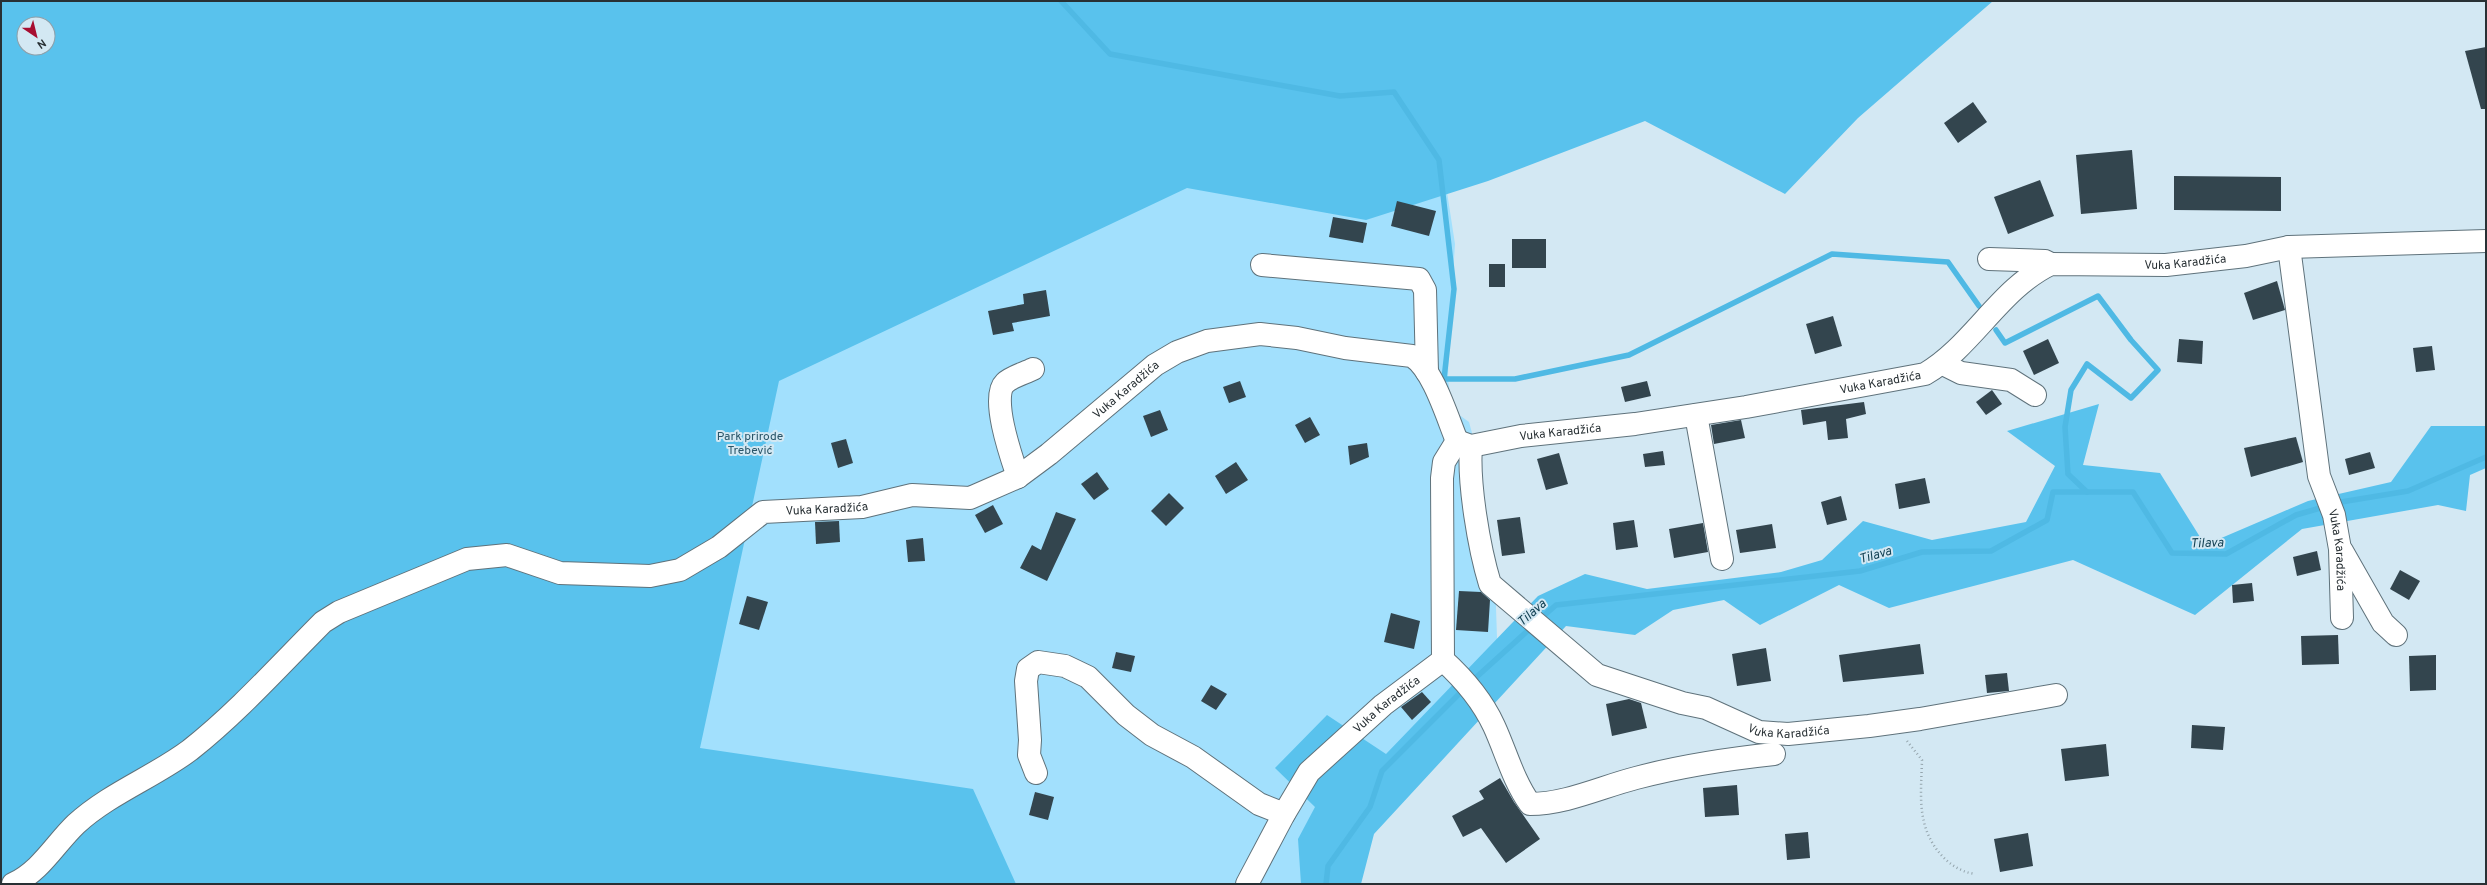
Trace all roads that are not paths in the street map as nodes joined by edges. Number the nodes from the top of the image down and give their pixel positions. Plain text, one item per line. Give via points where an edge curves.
1 (2486, 241) edge
2 (2289, 247) junction
3 (1989, 259) dead end
4 (2051, 264) junction
5 (1262, 265) dead end
6 (1943, 364) junction
7 (1033, 369) dead end
8 (1427, 372) junction
9 (2035, 395) dead end
10 (1696, 415) junction
11 (1464, 443) junction
12 (1018, 477) junction
13 (2340, 549) junction
14 (1722, 559) dead end
15 (2342, 618) dead end
16 (2396, 635) dead end
17 (1443, 660) junction
18 (2056, 695) dead end
19 (1774, 754) dead end
20 (1036, 774) dead end
21 (1284, 814) junction
22 (13, 884) edge
23 (1247, 884) edge

1 - 2 street, Vuka Karadžića
2 - 4 street, Vuka Karadžića via 2246,256 2166,265
2 - 13 street, Vuka Karadžića via 2319,476 2334,515
3 - 4 street via 2045,261
4 - 6 street, Vuka Karadžića via 2038,270 2014,290
5 - 8 street via 1419,279 1425,290
6 - 9 street via 1961,373 2011,380
6 - 10 street, Vuka Karadžića via 1925,374
7 - 12 street via 1004,383 1000,392 1006,439
8 - 11 street, Vuka Karadžića
8 - 12 street, Vuka Karadžića via 1421,361 1412,356 1345,348 1297,338 1260,334 1207,341 1177,352 1155,365
10 - 11 street, Vuka Karadžića
10 - 14 street
11 - 17 street via 1444,462 1442,478
11 - 18 street, Vuka Karadžića via 1484,565 1490,584 1597,675 1682,703 1706,708 1760,732 1796,734 1876,725
12 - 22 street, Vuka Karadžića via 970,498 912,496 862,507 763,512 719,547 680,570 650,576 560,573 508,555 467,559 339,612 323,622 237,707 189,750 107,800 76,824 40,865
13 - 15 street, Vuka Karadžića
13 - 16 street via 2383,623
17 - 19 street via 1470,687 1494,724 1520,790 1530,804 1546,804 1636,778 1713,760
17 - 21 street, Vuka Karadžića via 1383,705 1309,772
20 - 21 street via 1029,755 1026,681 1028,669 1038,662 1065,666 1088,678 1126,715 1152,734 1193,757 1259,804
21 - 23 street, Vuka Karadžića

